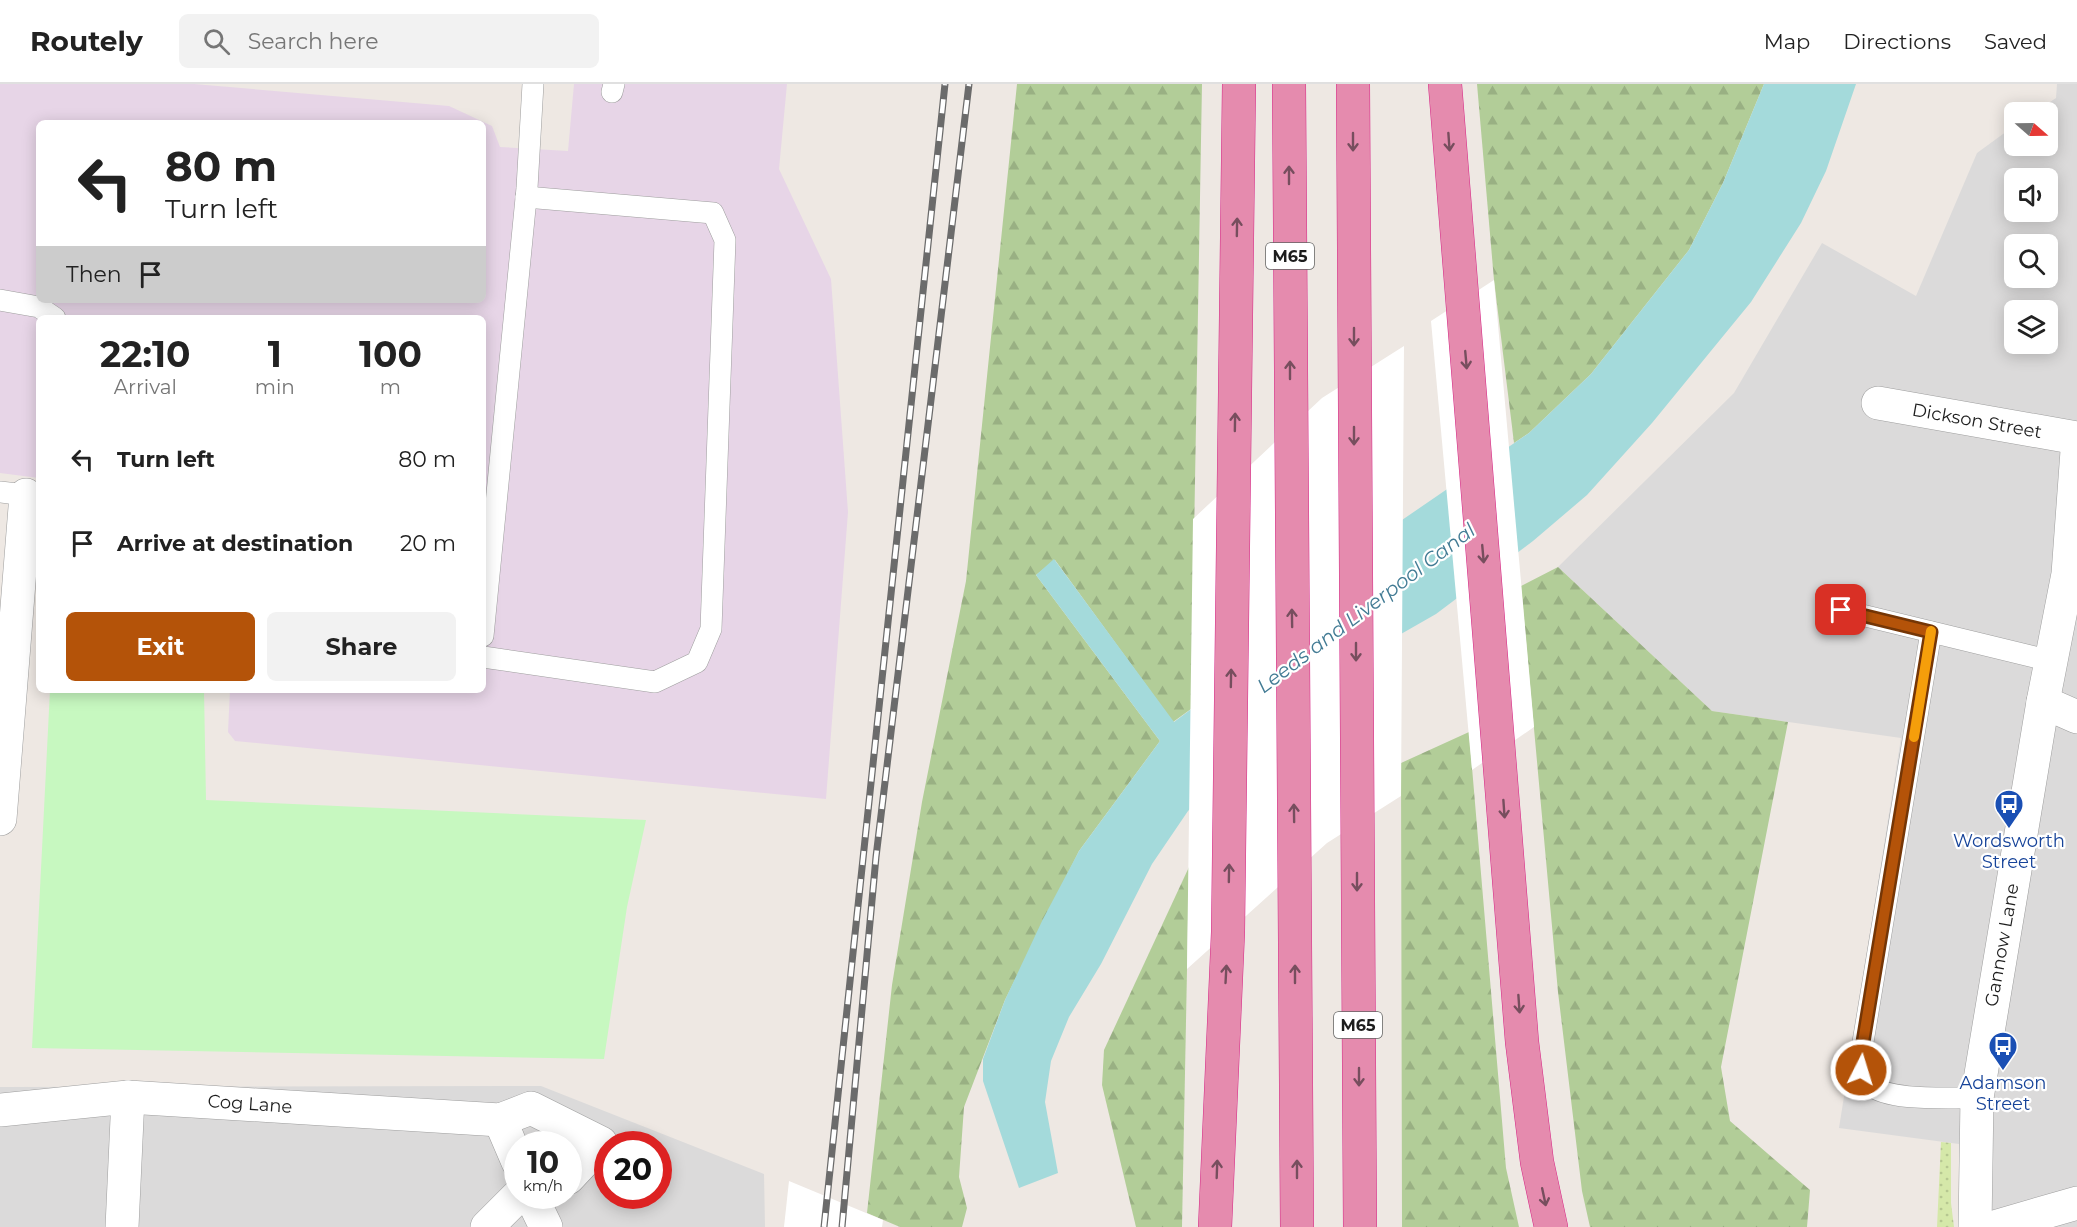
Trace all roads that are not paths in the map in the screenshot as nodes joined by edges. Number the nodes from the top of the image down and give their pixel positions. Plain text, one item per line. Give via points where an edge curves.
1 (533, 84) edge
2 (1239, 84) edge
3 (1289, 84) edge
4 (1353, 84) edge
5 (1445, 84) edge
6 (526, 197) junction
7 (0, 300) edge
8 (51, 315) edge
9 (1878, 403) dead end
10 (2077, 438) edge
11 (2077, 451) edge
12 (13, 493) edge
13 (2074, 573) edge
14 (486, 605) edge
15 (1841, 610) dead end
16 (1931, 632) junction
17 (486, 657) edge
18 (2051, 661) junction
19 (5, 686) edge
20 (2043, 702) junction
21 (2077, 717) edge
22 (0, 818) edge
23 (128, 1097) junction
24 (1977, 1098) junction
25 (0, 1110) edge
26 (500, 1120) junction
27 (505, 1131) edge
28 (577, 1131) edge
29 (582, 1134) edge
30 (582, 1163) edge
31 (2077, 1203) edge
32 (528, 1209) edge
33 (122, 1227) edge
34 (487, 1227) edge
35 (1215, 1227) edge
36 (1297, 1227) edge
37 (1360, 1227) edge
38 (1551, 1227) edge
39 (1975, 1227) edge
40 (1994, 1227) edge

1 - 6 lane
35 -> 2 highway via 1228,932
36 -> 3 highway, M65
4 -> 37 highway, M65
5 -> 38 highway via 1522,1042 1537,1162
6 - 14 lane
6 - 17 lane via 713,213 725,240 711,628 697,662 655,682
7 - 8 lane via 39,307
9 - 10 street, Dickson Street
11 - 13 street, Gannow Lane
12 - 19 street
13 - 18 street, Gannow Lane
15 - 16 lane
16 - 18 lane
16 - 24 lane via 1861,1070 1869,1084 1891,1095
18 - 20 street, Gannow Lane
19 - 22 street
20 - 21 street
20 - 24 street, Gannow Lane
23 - 25 street, Cog Lane
23 - 26 street, Cog Lane
23 - 33 street
24 - 39 street, Gannow Lane
26 - 27 street
26 - 28 street via 531,1108
29 - 30 street via 601,1143
31 - 40 street
32 - 34 street

